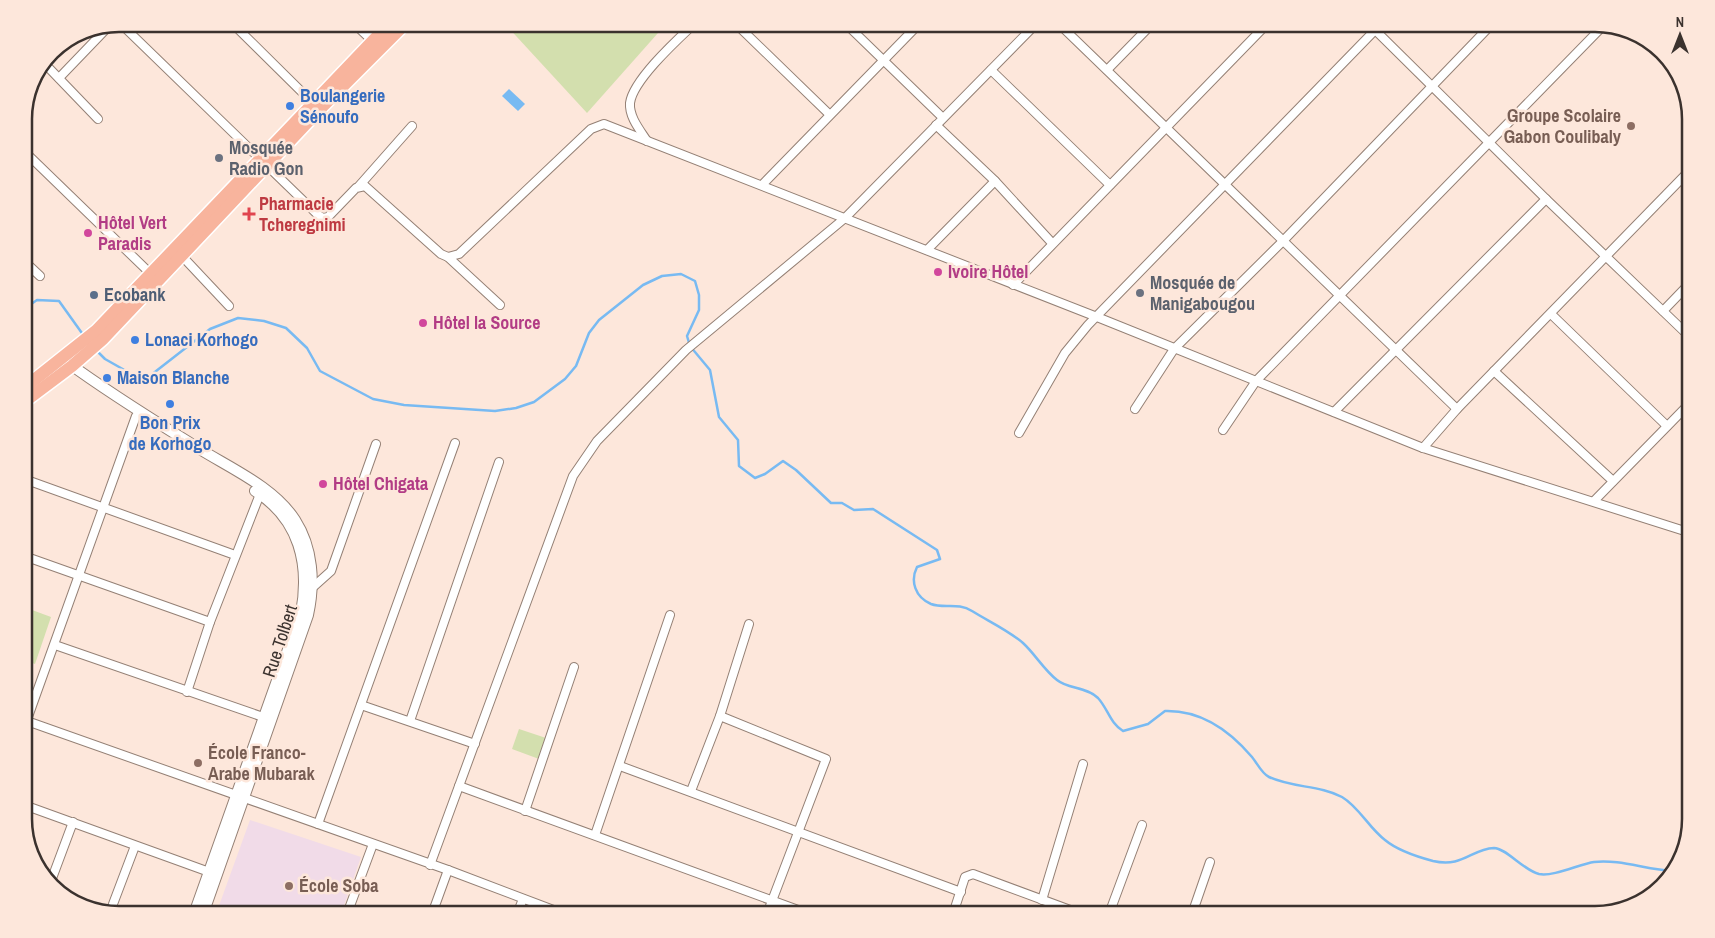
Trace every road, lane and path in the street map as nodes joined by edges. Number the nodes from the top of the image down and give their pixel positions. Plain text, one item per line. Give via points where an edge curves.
1 (129, 32) edge
2 (241, 32) edge
3 (364, 32) edge
4 (384, 32) edge
5 (394, 32) edge
6 (686, 32) edge
7 (744, 32) edge
8 (854, 32) edge
9 (910, 32) edge
10 (1028, 32) edge
11 (1068, 32) edge
12 (1144, 32) edge
13 (1258, 32) edge
14 (1373, 32) edge
15 (1383, 32) edge
16 (1484, 32) edge
17 (1597, 32) edge
18 (101, 35) edge
19 (377, 44) junction
20 (883, 60) junction
21 (50, 69) edge
22 (991, 70) junction
23 (1107, 70) junction
24 (59, 78) junction
25 (1433, 86) junction
26 (316, 105) junction
27 (829, 114) junction
28 (98, 118) dead end
29 (943, 118) junction
30 (936, 125) junction
31 (412, 126) dead end
32 (1166, 128) junction
33 (647, 141) junction
34 (1490, 142) junction
35 (33, 160) edge
36 (262, 163) junction
37 (1682, 178) edge
38 (994, 181) junction
39 (1110, 185) junction
40 (1225, 185) junction
41 (359, 186) junction
42 (762, 186) junction
43 (1546, 199) junction
44 (845, 218) junction
45 (1282, 242) junction
46 (1052, 243) junction
47 (927, 250) junction
48 (182, 256) junction
49 (1607, 256) junction
50 (448, 257) junction
51 (33, 269) edge
52 (40, 276) dead end
53 (154, 277) junction
54 (1013, 285) junction
55 (1682, 291) edge
56 (1340, 296) junction
57 (500, 305) dead end
58 (228, 306) dead end
59 (1663, 311) junction
60 (1551, 314) junction
61 (1097, 317) junction
62 (1682, 329) edge
63 (1174, 349) junction
64 (1397, 351) junction
65 (68, 362) junction
66 (1494, 371) junction
67 (1256, 381) junction
68 (33, 383) edge
69 (33, 394) edge
70 (1135, 409) dead end
71 (1457, 409) junction
72 (1682, 411) edge
73 (1334, 412) junction
74 (136, 416) junction
75 (1667, 426) junction
76 (1223, 430) dead end
77 (1019, 433) dead end
78 (455, 443) dead end
79 (376, 444) dead end
80 (1422, 448) junction
81 (499, 462) dead end
82 (33, 481) edge
83 (1613, 481) junction
84 (260, 494) junction
85 (1594, 501) junction
86 (105, 506) junction
87 (1682, 530) edge
88 (235, 555) junction
89 (33, 559) edge
90 (80, 576) junction
91 (312, 588) junction
92 (670, 615) dead end
93 (210, 622) junction
94 (749, 624) dead end
95 (55, 645) junction
96 (574, 667) dead end
97 (187, 692) junction
98 (33, 702) edge
99 (361, 705) junction
100 (720, 716) junction
101 (263, 717) junction
102 (410, 721) junction
103 (33, 726) edge
104 (474, 744) junction
105 (1083, 764) dead end
106 (620, 766) junction
107 (459, 786) junction
108 (691, 791) junction
109 (239, 797) junction
110 (33, 808) edge
111 (525, 812) junction
112 (72, 822) junction
113 (318, 824) junction
114 (1142, 825) dead end
115 (798, 831) junction
116 (595, 835) junction
117 (373, 844) junction
118 (135, 846) junction
119 (1210, 862) dead end
120 (430, 865) junction
121 (448, 870) junction
122 (53, 874) edge
123 (214, 874) junction
124 (961, 892) junction
125 (523, 899) junction
126 (772, 900) junction
127 (1042, 900) junction
128 (113, 905) edge
129 (198, 906) edge
130 (205, 906) edge
131 (351, 906) edge
132 (435, 906) edge
133 (520, 906) edge
134 (542, 906) edge
135 (769, 906) edge
136 (788, 906) edge
137 (956, 906) edge
138 (1058, 906) edge
139 (1112, 906) edge
140 (1195, 906) edge

1 - 36 street
2 - 26 street
3 - 19 street
4 - 19 main road
5 - 19 main road
6 - 33 street via 650,69 630,103 632,118
7 - 27 street
8 - 20 street
9 - 20 street
10 - 22 street
11 - 23 street
12 - 23 street
13 - 32 street
14 - 40 street
15 - 25 street
16 - 25 street
17 - 34 street
18 - 24 street
19 - 26 main road
20 - 27 street
20 - 29 street
21 - 24 street
22 - 29 street
22 - 39 street
23 - 32 street
24 - 28 street
25 - 34 street
25 - 45 street
26 - 36 main road
27 - 42 street
29 - 30 street
30 - 38 street
30 - 44 street
31 - 41 street
32 - 39 street
32 - 40 street
33 - 42 street
33 - 50 street via 598,124 459,254
34 - 43 street
34 - 56 street
35 - 53 street
36 - 41 street via 323,218 332,214
36 - 48 main road
36 - 53 main road
37 - 49 street
38 - 46 street
38 - 47 street
39 - 46 street
40 - 45 street
40 - 61 street
41 - 50 street via 365,186
42 - 44 street
43 - 49 street
43 - 64 street
44 - 47 street
44 - 104 street via 697,340 596,441 573,476
45 - 56 street
45 - 63 street
46 - 54 street
47 - 54 street
48 - 53 main road
48 - 58 street
49 - 59 street
49 - 60 street
50 - 57 street
51 - 52 street
53 - 65 main road via 100,335
54 - 61 street
55 - 59 street
56 - 64 street
56 - 67 street
59 - 62 street
60 - 66 street
60 - 75 street
61 - 63 street
61 - 77 street via 1065,353
63 - 67 street
63 - 70 street
64 - 71 street
64 - 73 street
65 - 68 main road
65 - 69 main road
65 - 74 street, Rue Tolbert
65 - 91 street, Rue Tolbert via 136,410 275,498 294,518 305,540
66 - 71 street
66 - 83 street
67 - 73 street
67 - 76 street
71 - 80 street
72 - 75 street
73 - 80 street
74 - 84 street, Rue Tolbert
74 - 86 street
75 - 83 street
78 - 99 street
79 - 91 street via 331,571
80 - 85 street
81 - 102 street
82 - 86 street
83 - 85 street
84 - 88 street
84 - 101 street, Rue Tolbert via 293,531 304,560 305,587 301,613
85 - 87 street
86 - 88 street
86 - 90 street
88 - 93 street
89 - 90 street
90 - 93 street
90 - 95 street
91 - 109 street, Rue Tolbert via 308,615
92 - 106 street
93 - 97 street
94 - 100 street
95 - 97 street
95 - 98 street
96 - 111 street
97 - 101 street
99 - 102 street
99 - 113 street
100 - 108 street
100 - 115 street via 826,759
101 - 109 street, Rue Tolbert
102 - 104 street
103 - 109 street
104 - 107 street
105 - 127 street
106 - 108 street
106 - 116 street
107 - 111 street
107 - 120 street
108 - 115 street
109 - 113 street
109 - 123 street, Rue Tolbert
110 - 112 street
111 - 116 street
112 - 118 street
112 - 122 street
113 - 117 street
114 - 139 street
115 - 124 street
115 - 126 street
116 - 126 street
117 - 120 street
117 - 131 street
118 - 123 street
118 - 128 street
119 - 140 street
120 - 121 street
121 - 125 street
121 - 132 street
123 - 129 street, Rue Tolbert
123 - 130 street, Rue Tolbert
124 - 127 street via 965,877 974,874
124 - 137 street
125 - 133 street
125 - 134 street
126 - 135 street
126 - 136 street
127 - 138 street

